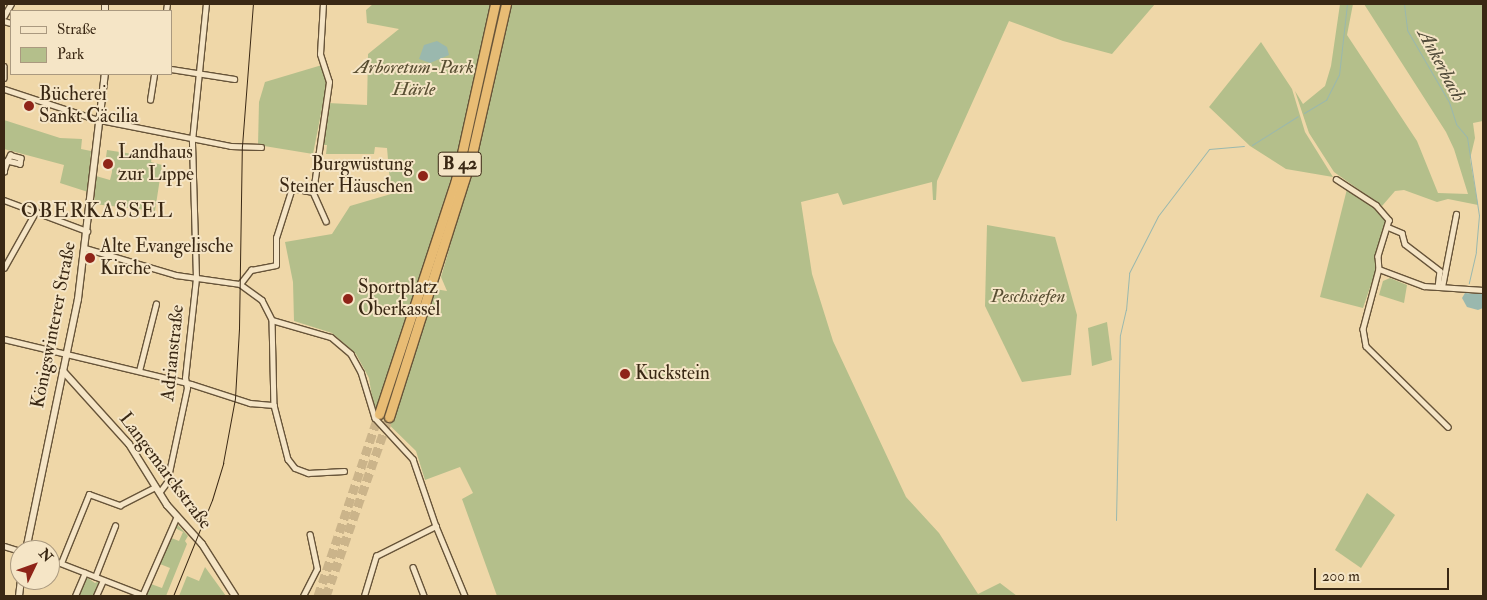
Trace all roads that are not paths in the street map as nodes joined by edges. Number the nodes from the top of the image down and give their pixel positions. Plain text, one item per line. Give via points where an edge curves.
1 (11, 4) edge
2 (206, 4) edge
3 (323, 4) edge
4 (496, 4) edge
5 (506, 4) edge
6 (4, 16) edge
7 (4, 66) edge
8 (172, 69) edge
9 (200, 74) junction
10 (105, 75) edge
11 (154, 75) edge
12 (4, 78) edge
13 (234, 79) dead end
14 (4, 89) edge
15 (150, 100) dead end
16 (99, 120) junction
17 (193, 137) junction
18 (260, 148) dead end
19 (8, 161) dead end
20 (4, 172) edge
21 (1336, 179) dead end
22 (313, 192) junction
23 (4, 200) edge
24 (36, 211) junction
25 (1456, 214) dead end
26 (326, 221) dead end
27 (1388, 227) junction
28 (87, 232) junction
29 (85, 248) junction
30 (4, 268) edge
31 (1379, 269) junction
32 (196, 278) junction
33 (240, 284) junction
34 (1440, 287) junction
35 (1483, 290) edge
36 (156, 304) dead end
37 (272, 320) junction
38 (4, 339) edge
39 (66, 355) junction
40 (63, 371) junction
41 (139, 371) junction
42 (186, 383) junction
43 (274, 405) junction
44 (379, 414) tunnel mouth
45 (389, 417) tunnel mouth
46 (1448, 427) dead end
47 (344, 471) dead end
48 (157, 490) junction
49 (177, 516) junction
50 (116, 526) dead end
51 (436, 526) junction
52 (310, 535) dead end
53 (28, 540) edge
54 (61, 563) joint
55 (413, 567) dead end
56 (85, 573) junction
57 (95, 577) junction
58 (103, 580) junction
59 (75, 596) edge
60 (96, 596) edge
61 (142, 596) edge
62 (235, 596) edge
63 (303, 596) edge
64 (364, 596) edge
65 (424, 596) edge
66 (465, 596) edge

1 - 6 street
2 - 9 street, Adrianstraße
3 - 22 street via 320,54 329,82
4 - 44 highway, B 42 via 456,180
5 - 45 highway, B 42 via 471,158
7 - 12 street
8 - 9 street
9 - 13 street
9 - 17 street, Adrianstraße
10 - 16 main road, Königswinterer Straße
11 - 15 street
14 - 16 street via 53,108
16 - 17 street
16 - 28 main road, Königswinterer Straße
17 - 18 street via 231,146
17 - 32 street, Adrianstraße
19 - 20 street
21 - 27 street via 1376,205 1389,220
22 - 26 street
22 - 33 street via 292,188 276,238 276,265 251,270
23 - 24 street
24 - 28 street
24 - 30 street
25 - 34 street
27 - 31 street via 1378,256
27 - 34 street via 1402,233 1405,244 1440,271
28 - 29 main road, Königswinterer Straße
29 - 32 street via 116,260
29 - 39 main road, Königswinterer Straße
31 - 34 street via 1416,284
31 - 46 street via 1363,329 1366,346
32 - 33 street
32 - 42 street, Adrianstraße
33 - 37 street via 262,300
34 - 35 street
36 - 41 street
37 - 43 street
37 - 51 street via 331,337 351,354 361,372 375,418 413,459
38 - 39 street
39 - 40 main road, Königswinterer Straße
39 - 41 street
40 - 48 main road, Langemarckstraße via 129,444
40 - 53 main road, Königswinterer Straße
41 - 42 street
42 - 43 street via 250,403
42 - 48 street, Adrianstraße via 170,468 164,488
43 - 47 street via 288,459 295,468 308,473
48 - 49 main road, Langemarckstraße
48 - 54 street via 120,505 88,494
49 - 61 street
49 - 62 main road, Langemarckstraße via 202,544
50 - 57 street
51 - 64 street via 376,556
51 - 66 street
52 - 63 street via 317,569
54 - 56 street
55 - 65 street
56 - 57 street
56 - 59 street
57 - 58 street
58 - 60 street
58 - 61 street

